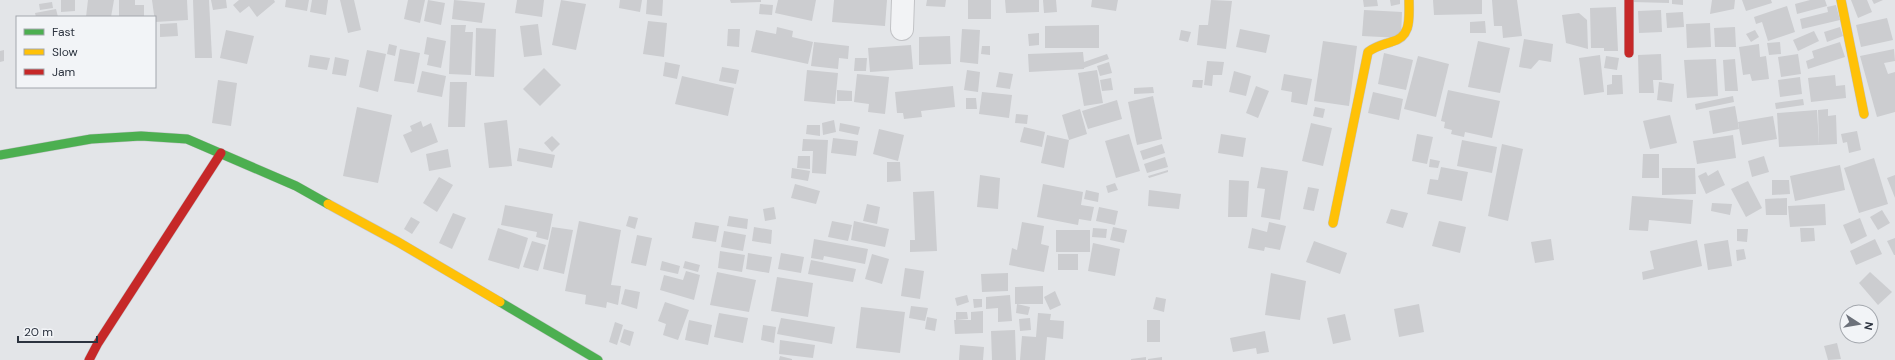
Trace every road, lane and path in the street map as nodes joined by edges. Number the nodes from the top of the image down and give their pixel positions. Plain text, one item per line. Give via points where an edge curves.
1 (903, 0) edge
2 (1409, 0) edge
3 (1629, 0) edge
4 (1841, 0) edge
5 (902, 29) dead end
6 (1629, 53) dead end
7 (1864, 114) dead end
8 (221, 153) junction
9 (0, 155) edge
10 (1334, 223) dead end
11 (89, 360) edge
12 (598, 360) edge

1 - 5 street
2 - 10 street via 1410,24 1402,39 1393,43 1382,43 1368,52
3 - 6 street
4 - 7 street
8 - 9 street via 187,139 141,136 91,139
8 - 11 street
8 - 12 street via 296,186 398,242

